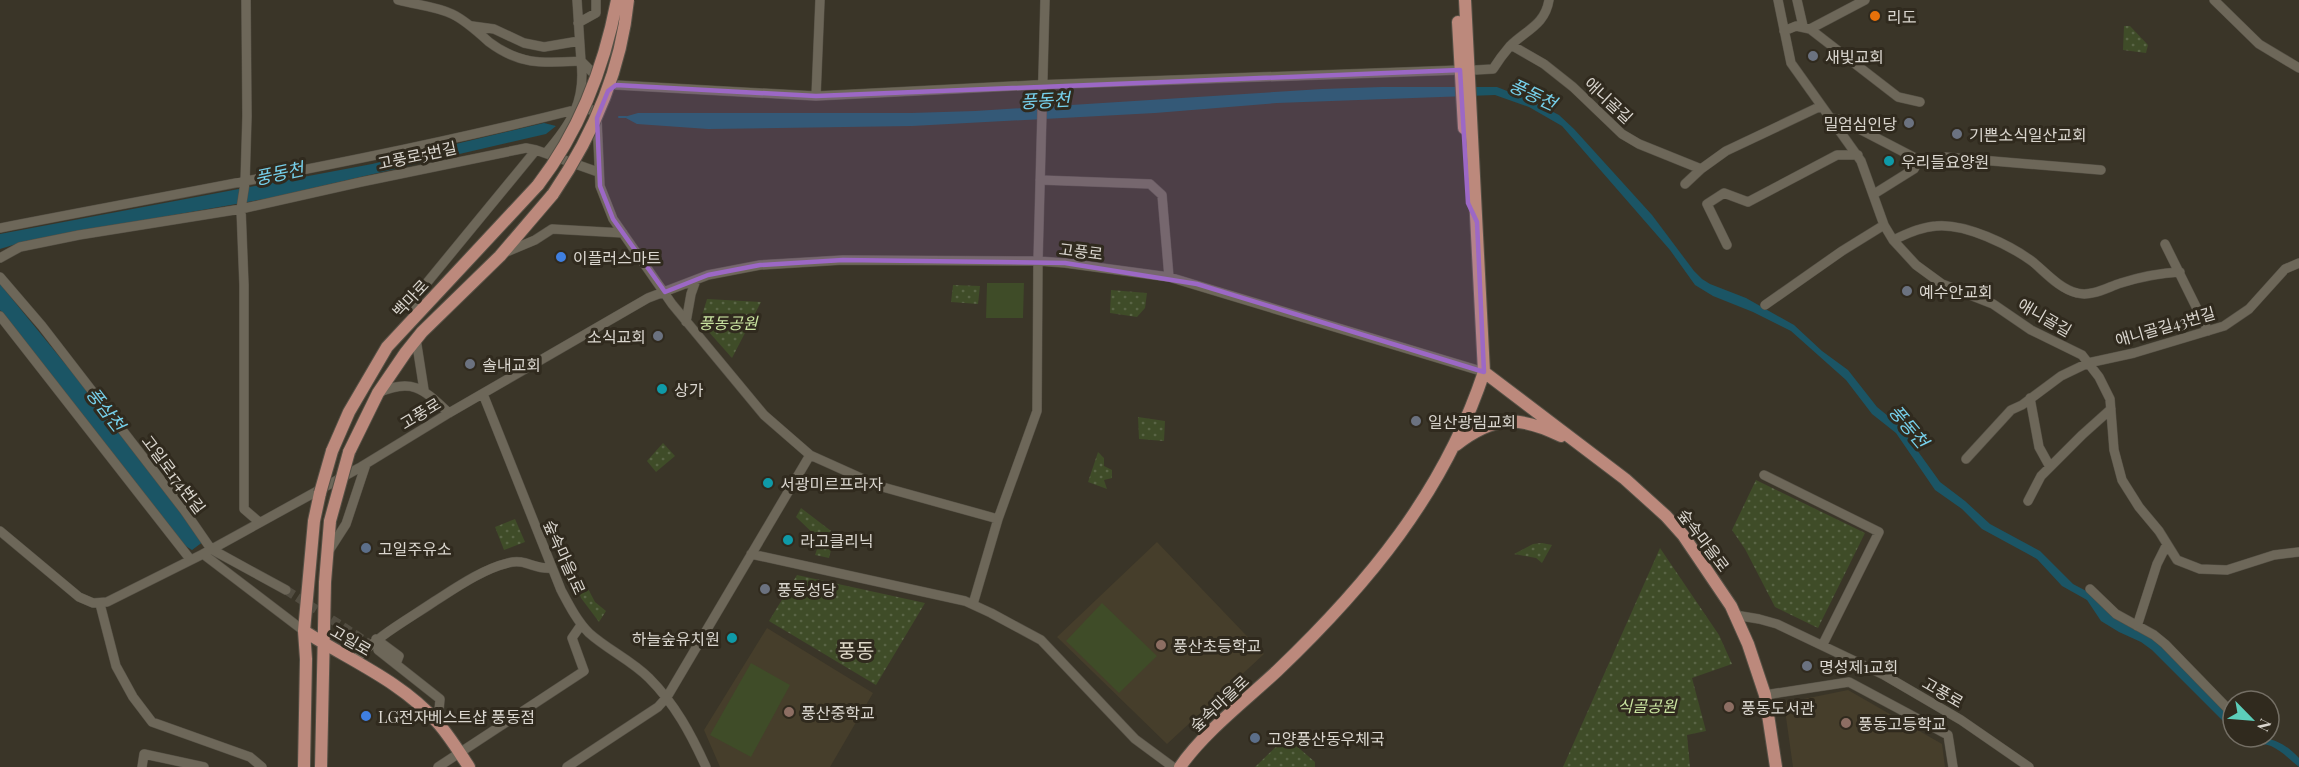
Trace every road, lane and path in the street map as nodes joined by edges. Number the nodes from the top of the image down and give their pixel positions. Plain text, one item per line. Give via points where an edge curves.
1 (246, 0) edge
2 (398, 0) edge
3 (577, 0) edge
4 (596, 0) edge
5 (616, 0) edge
6 (628, 0) edge
7 (820, 0) edge
8 (1045, 0) edge
9 (1457, 0) edge
10 (1465, 0) edge
11 (1473, 0) edge
12 (1549, 0) edge
13 (1778, 0) edge
14 (1797, 0) edge
15 (1865, 0) edge
16 (2214, 0) edge
17 (578, 23) junction
18 (470, 26) junction
19 (1806, 27) junction
20 (1784, 31) junction
21 (579, 41) junction
22 (1511, 45) junction
23 (582, 60) junction
24 (2299, 68) edge
25 (1460, 73) junction
26 (1475, 74) junction
27 (596, 76) junction
28 (616, 85) junction
29 (1042, 85) junction
30 (605, 91) junction
31 (816, 96) junction
32 (1920, 102) dead end
33 (1821, 106) junction
34 (576, 110) junction
35 (596, 111) junction
36 (1830, 118) junction
37 (536, 150) junction
38 (546, 153) junction
39 (1858, 155) junction
40 (1919, 160) junction
41 (1701, 169) junction
42 (2101, 170) dead end
43 (598, 172) junction
44 (1040, 180) junction
45 (1685, 184) dead end
46 (244, 185) junction
47 (1874, 194) junction
48 (241, 207) junction
49 (1477, 222) junction
50 (1884, 225) junction
51 (0, 228) edge
52 (623, 233) junction
53 (1893, 240) junction
54 (2165, 244) dead end
55 (1727, 245) dead end
56 (500, 256) junction
57 (0, 258) edge
58 (1038, 261) junction
59 (2299, 263) edge
60 (2180, 272) junction
61 (0, 277) edge
62 (1169, 277) junction
63 (696, 280) junction
64 (665, 292) junction
65 (1765, 305) dead end
66 (0, 316) edge
67 (414, 316) junction
68 (686, 322) junction
69 (2208, 331) junction
70 (416, 339) junction
71 (2088, 363) junction
72 (1484, 372) junction
73 (424, 390) junction
74 (378, 393) junction
75 (483, 394) junction
76 (2030, 398) junction
77 (2112, 410) junction
78 (449, 413) junction
79 (1452, 448) junction
80 (1590, 451) junction
81 (810, 455) junction
82 (1966, 459) dead end
83 (366, 464) junction
84 (2050, 467) junction
85 (1764, 475) dead end
86 (2028, 501) dead end
87 (998, 519) junction
88 (259, 522) junction
89 (0, 531) edge
90 (2167, 544) junction
91 (207, 551) junction
92 (2299, 552) edge
93 (751, 554) junction
94 (327, 555) junction
95 (190, 559) junction
96 (552, 568) junction
97 (2091, 590) dead end
98 (286, 591) tunnel mouth
99 (100, 604) junction
100 (973, 604) junction
101 (1735, 615) junction
102 (581, 625) junction
103 (2137, 626) junction
104 (304, 631) junction
105 (376, 639) junction
106 (324, 643) junction
107 (1822, 644) junction
108 (378, 650) tunnel mouth
109 (354, 661) junction
110 (396, 664) junction
111 (1765, 695) junction
112 (667, 697) junction
113 (2221, 702) edge
114 (438, 722) junction
115 (459, 752) junction
116 (142, 767) edge
117 (204, 767) edge
118 (262, 767) edge
119 (304, 767) edge
120 (321, 767) edge
121 (438, 767) edge
122 (469, 767) edge
123 (567, 767) edge
124 (706, 767) edge
125 (1173, 767) edge
126 (1180, 767) edge
127 (1776, 767) edge
128 (1953, 767) edge
129 (2029, 767) edge

1 - 46 street
2 - 18 street via 453,14
3 - 17 street
4 - 17 street via 596,13
5 - 67 main road, 백마로, bridge via 601,68 567,143 538,185
6 - 56 main road, 백마로, bridge via 618,58 587,140 553,194
7 - 31 street
8 - 29 street
9 - 25 main road
10 - 49 main road, 숲속마을로
11 - 26 main road
12 - 22 street via 1536,27
13 - 20 street, 애니골길
14 - 19 street
15 - 19 street
16 - 24 street via 2259,44
17 - 21 street
18 - 21 street via 494,29 544,47
18 - 23 street via 518,60
19 - 20 street
19 - 32 street via 1898,98
20 - 33 street, 애니골길 via 1791,63
21 - 23 street
22 - 26 street via 1493,69
22 - 41 street, 애니골길 via 1573,87 1622,134
23 - 27 street
23 - 34 street via 584,79
25 - 29 street
25 - 49 main road via 1468,203
26 - 49 main road via 1481,206
27 - 28 street via 609,70 615,74
27 - 30 street via 597,86
28 - 30 street
28 - 31 street
29 - 31 street
29 - 44 street
30 - 35 street
33 - 36 street, 애니골길
33 - 41 street via 1726,151
34 - 35 street, 고풍로5번길
34 - 38 street
34 - 46 street, 고풍로5번길
35 - 43 street
36 - 39 street, 애니골길
36 - 40 street via 1842,120
37 - 38 street, 고풍로5번길
37 - 48 street, 고풍로5번길 via 526,148
37 - 67 street via 416,296
38 - 43 street, 고풍로5번길
39 - 47 street, 애니골길
39 - 55 street via 1837,154 1748,202 1724,193 1707,204
40 - 42 street via 1946,158
40 - 47 street via 1914,169
41 - 45 street
43 - 52 street via 613,219
44 - 58 street
44 - 62 street via 1150,184 1162,195
46 - 48 street
46 - 51 street, 고풍로5번길 via 165,195
47 - 50 street, 애니골길
48 - 57 street, 고풍로5번길 via 20,247
48 - 88 street via 244,508
49 - 72 main road, 숲속마을로
50 - 53 street, 애니골길
50 - 65 street
52 - 56 street via 552,229
52 - 64 street
53 - 60 street via 1919,229 1959,227 2024,255 2060,285 2080,294
53 - 71 street, 애니골길 via 1941,284 1993,304 2031,330 2082,355
54 - 60 street
56 - 70 main road, 백마로
58 - 62 street, 고풍로
58 - 63 street, 고풍로 via 843,260 760,265
58 - 87 street via 1037,411
59 - 69 street, 애니골길43번길 via 2284,269 2249,309 2224,326
60 - 69 street
61 - 91 street, 고일로174번길 via 184,510
62 - 72 street, 고풍로
63 - 64 street, 고풍로
63 - 68 street
64 - 68 street
64 - 75 street, 고풍로 via 648,298
66 - 95 street
67 - 104 main road, 백마로, bridge via 387,347 368,378 332,451 314,521
68 - 81 street via 764,414
69 - 71 street, 애니골길43번길
70 - 73 street
70 - 74 main road, 백마로
71 - 76 street, 애니골길43번길
71 - 77 street, 애니골길 via 2104,385
72 - 79 main road, 숲속마을로 via 1469,416
72 - 80 main road, 숲속마을로
73 - 74 street via 401,386
73 - 78 street
74 - 94 main road, 백마로, bridge via 349,452 330,521
75 - 78 street, 고풍로
75 - 96 street, 숲속마을1로
76 - 82 street, 애니골길43번길 via 2011,410
76 - 84 street via 2039,447
77 - 84 street
77 - 90 street, 애니골길 via 2114,450 2122,480
78 - 83 street, 고풍로
79 - 80 main road via 1478,429 1507,421 1539,425
79 - 126 main road, 숲속마을로 via 1382,560 1334,615 1200,743
80 - 101 main road, 숲속마을로 via 1683,535
81 - 87 street via 879,486
81 - 93 street
83 - 88 street, 고풍로
83 - 94 street via 346,524
84 - 86 street
85 - 107 street via 1879,532
87 - 100 street
88 - 91 street, 고풍로
89 - 99 street via 79,597
90 - 92 street, 애니골길 via 2182,563 2211,570 2227,570 2274,555
90 - 103 street
91 - 95 street, 고풍로
91 - 98 street
91 - 104 street, 고일로
93 - 100 street
93 - 112 street
94 - 106 main road
95 - 99 street
96 - 102 street, 숲속마을1로
96 - 105 street via 540,570 523,561 507,563 467,581
97 - 103 street via 2116,614
99 - 118 street via 116,666 152,722 250,757
100 - 125 street via 1041,640 1135,739
101 - 107 street, 고풍로 via 1759,618
101 - 111 main road, 숲속마을로
102 - 112 street, 숲속마을1로 via 647,676
102 - 115 street via 572,638 584,671
103 - 113 street via 2154,634
104 - 106 main road, 고일로
104 - 119 main road
105 - 109 street
105 - 110 street via 399,656
106 - 109 main road, 고일로
106 - 120 main road
107 - 129 street, 고풍로 via 1961,720
108 - 110 street
109 - 114 main road, 고일로 via 398,688
110 - 114 street via 440,699
111 - 127 main road, 숲속마을로
111 - 128 street via 1850,682 1948,735
112 - 123 street via 658,707
112 - 124 street, 숲속마을1로
114 - 115 main road, 고일로
115 - 121 street
115 - 122 main road, 고일로
116 - 117 street via 144,754

